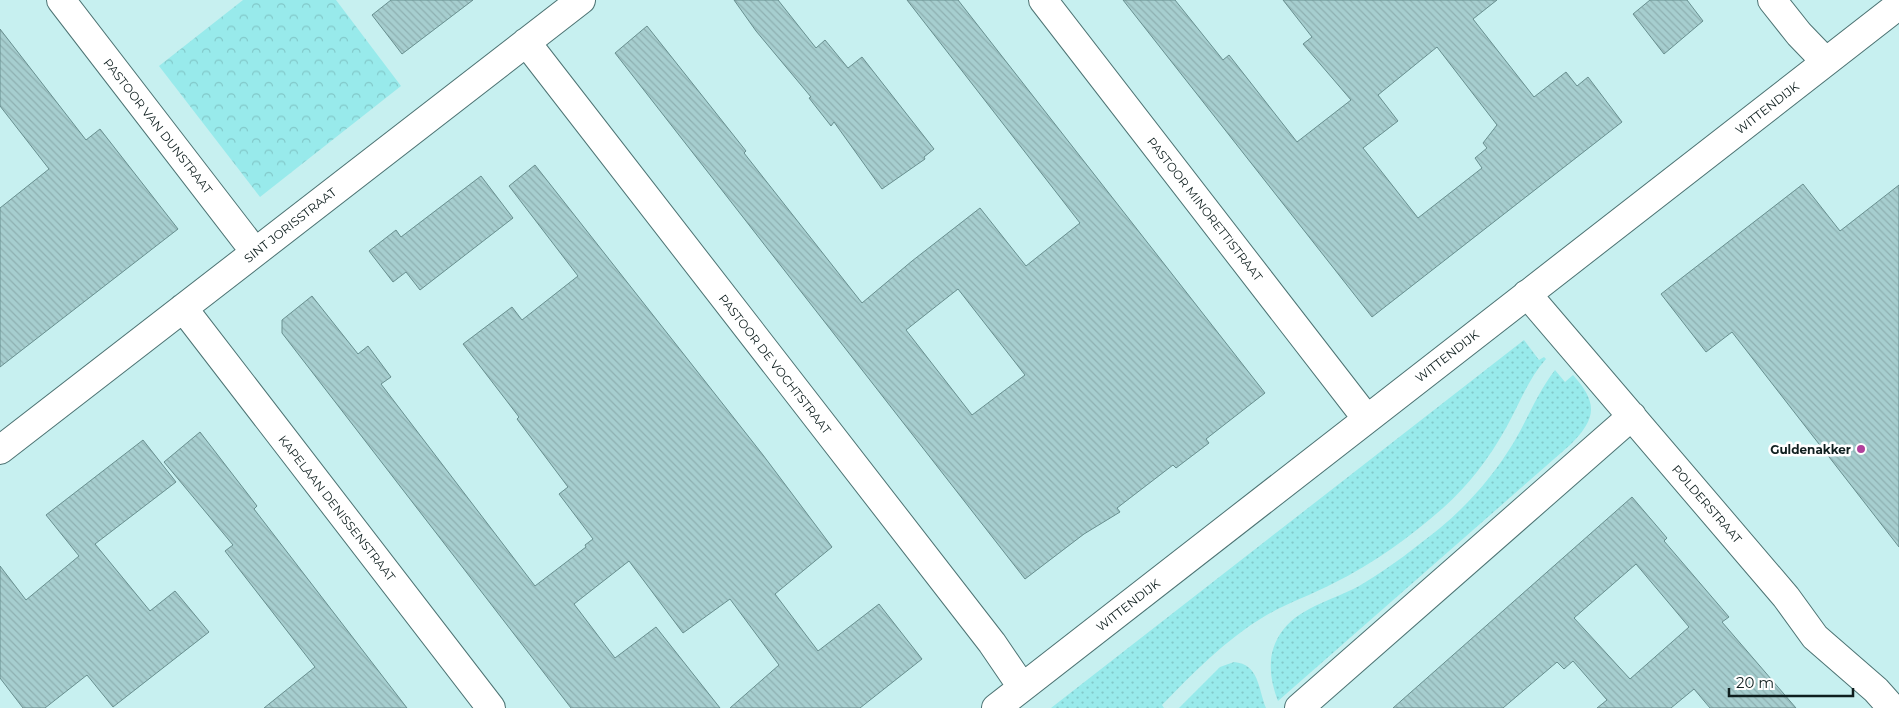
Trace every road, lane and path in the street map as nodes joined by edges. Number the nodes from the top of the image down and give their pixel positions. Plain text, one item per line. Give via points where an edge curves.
1 (61, 0) edge
2 (581, 0) edge
3 (1042, 0) edge
4 (1772, 0) edge
5 (1899, 5) edge
6 (526, 42) junction
7 (1826, 62) junction
8 (255, 252) junction
9 (1527, 294) junction
10 (183, 308) junction
11 (1632, 416) junction
12 (1367, 419) junction
13 (0, 450) edge
14 (1022, 687) junction
15 (1313, 703) edge
16 (491, 708) edge
17 (996, 708) edge
18 (1892, 708) edge

1 - 8 street, PASTOOR VAN DUNSTRAAT
2 - 6 street, SINT JORISSTRAAT
3 - 12 street, PASTOOR MINORETTISTRAAT
4 - 7 street
5 - 7 street, WITTENDIJK
6 - 8 street, SINT JORISSTRAAT
6 - 14 street, PASTOOR DE VOCHTSTRAAT
7 - 9 street, WITTENDIJK
8 - 10 street, SINT JORISSTRAAT
9 - 11 street, POLDERSTRAAT
9 - 12 street, WITTENDIJK
10 - 13 street, SINT JORISSTRAAT
10 - 16 street, KAPELAAN DENISSENSTRAAT
11 - 15 street
11 - 18 street, POLDERSTRAAT via 1786,596 1815,637
12 - 14 street, WITTENDIJK
14 - 17 street, WITTENDIJK

